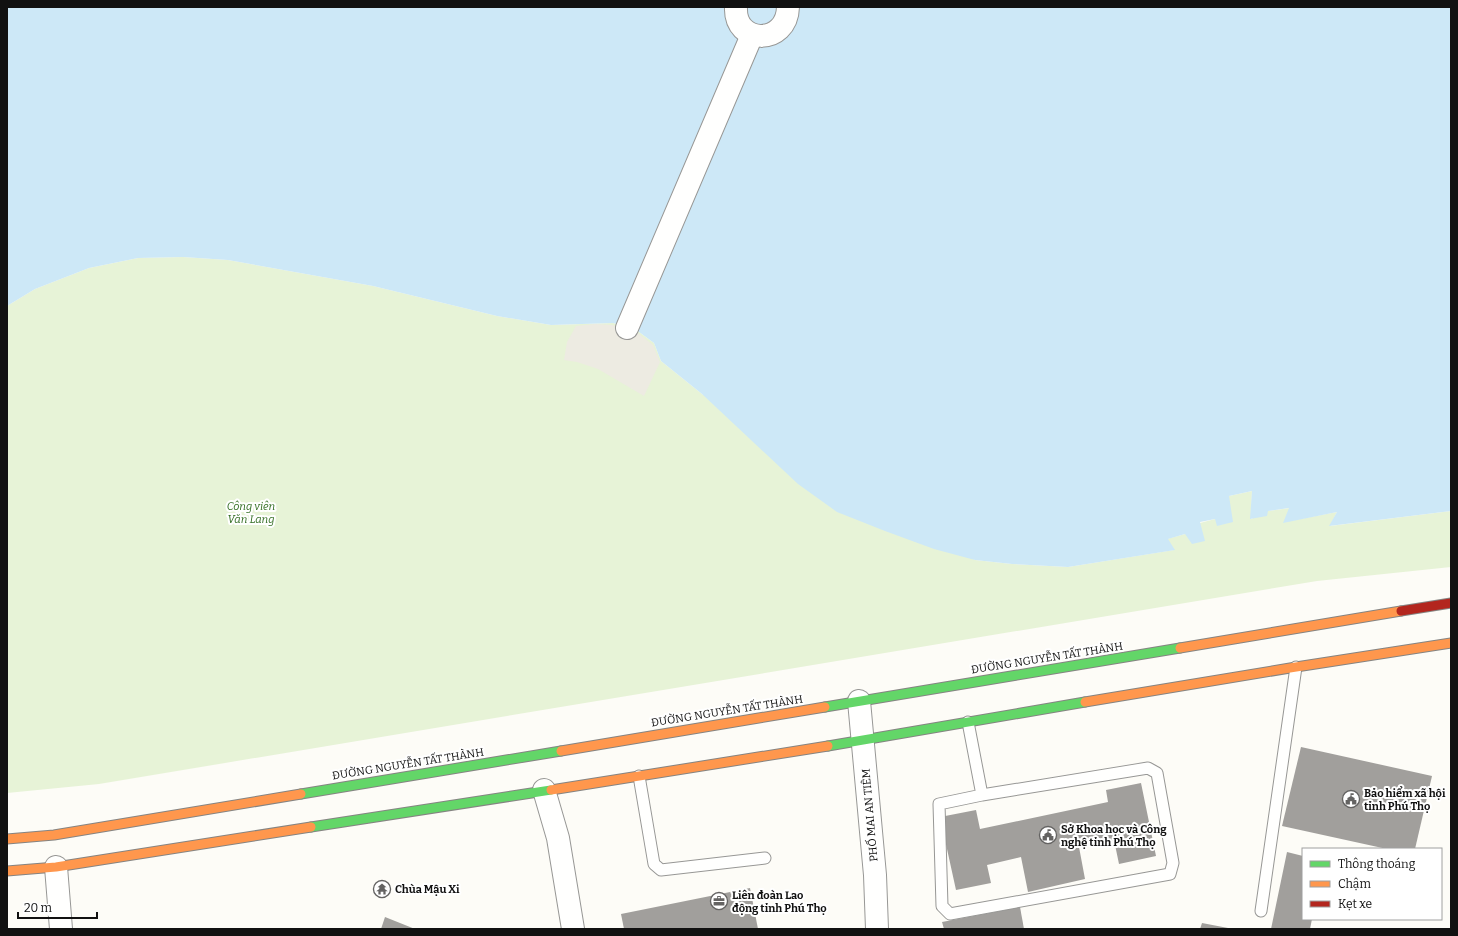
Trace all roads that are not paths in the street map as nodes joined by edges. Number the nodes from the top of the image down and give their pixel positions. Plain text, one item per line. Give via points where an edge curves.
1 (736, 7) edge
2 (788, 7) edge
3 (752, 35) junction
4 (626, 328) dead end
5 (1451, 603) edge
6 (1451, 643) edge
7 (1296, 667) junction
8 (858, 701) junction
9 (968, 722) junction
10 (863, 740) junction
11 (639, 776) junction
12 (544, 790) junction
13 (982, 795) junction
14 (7, 839) edge
15 (765, 858) dead end
16 (56, 867) junction
17 (7, 871) edge
18 (1262, 910) dead end
19 (61, 929) edge
20 (573, 929) edge
21 (877, 929) edge

1 - 3 street via 739,24
2 - 3 street via 788,16 778,30 770,35
3 - 4 street
5 - 8 main road, ĐƯỜNG NGUYỄN TẤT THÀNH
6 - 7 main road
7 - 9 main road
7 - 18 lane
8 - 10 street, PHỐ MAI AN TIÊM
8 - 14 main road, ĐƯỜNG NGUYỄN TẤT THÀNH via 70,832
9 - 10 main road
9 - 13 lane
10 - 11 main road
10 - 21 street, PHỐ MAI AN TIÊM via 875,874
11 - 12 main road
11 - 15 lane via 654,864 661,870
12 - 16 main road
12 - 20 street via 558,838
13 - 13 lane via 1148,768 1157,773 1173,863 1170,874 950,914 942,906 939,804
16 - 17 main road
16 - 19 street

